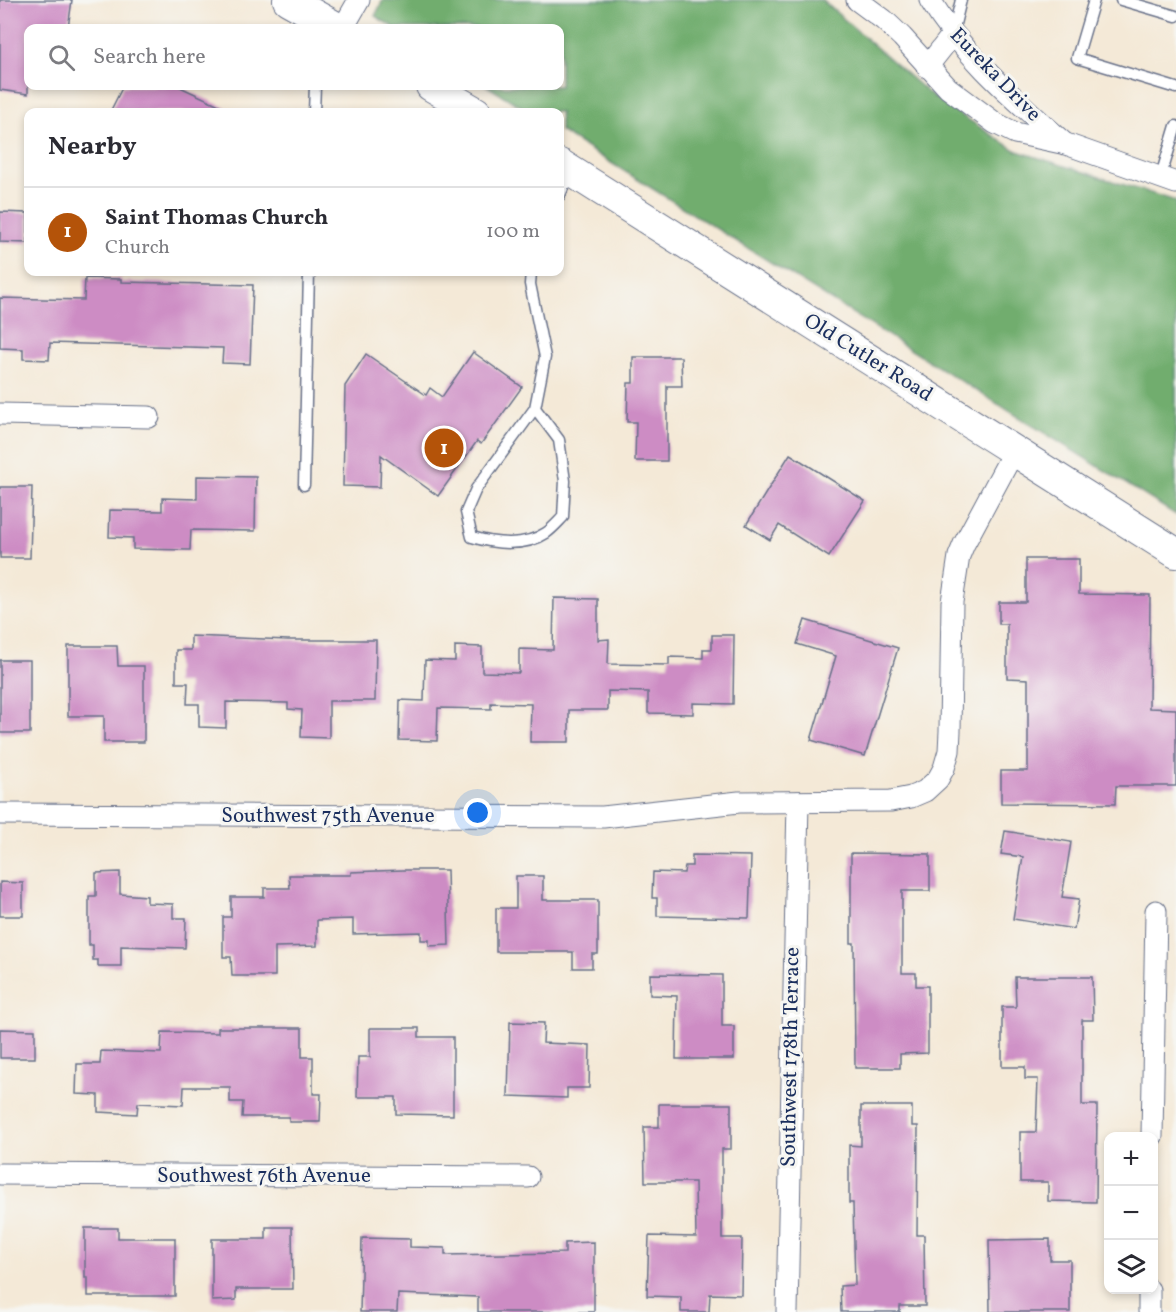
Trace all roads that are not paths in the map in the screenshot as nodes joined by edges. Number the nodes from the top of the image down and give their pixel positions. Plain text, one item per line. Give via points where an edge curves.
1 (288, 0) edge
2 (359, 0) edge
3 (857, 0) edge
4 (930, 0) edge
5 (961, 0) edge
6 (1094, 0) edge
7 (1121, 0) edge
8 (1176, 16) edge
9 (328, 21) edge
10 (953, 34) junction
11 (927, 67) junction
12 (1176, 88) edge
13 (315, 90) edge
14 (439, 90) edge
15 (314, 108) edge
16 (469, 108) edge
17 (1176, 126) edge
18 (1066, 144) junction
19 (564, 177) edge
20 (1168, 181) edge
21 (309, 276) edge
22 (531, 276) edge
23 (535, 408) junction
24 (0, 414) edge
25 (149, 417) dead end
26 (1014, 451) junction
27 (304, 485) dead end
28 (1176, 553) edge
29 (798, 802) junction
30 (0, 814) edge
31 (1156, 911) dead end
32 (1152, 1132) edge
33 (0, 1174) edge
34 (528, 1177) dead end
35 (1149, 1294) edge
36 (787, 1312) edge
37 (1149, 1312) edge

1 - 9 main road
2 - 9 street
3 - 11 street, Eureka Drive via 890,26
4 - 10 street, Eureka Drive
5 - 10 lane
6 - 12 lane via 1077,58
7 - 8 lane
10 - 11 street
10 - 18 street, Eureka Drive via 1005,91
11 - 18 street, Eureka Drive via 994,123 1015,133
13 - 15 lane
14 - 16 main road
17 - 20 lane
18 - 20 street, Eureka Drive
19 - 26 main road, Old Cutler Road
21 - 27 lane
22 - 23 lane via 545,357
23 - 23 lane via 476,489 466,512 472,537 490,542 519,542 545,534 563,517 565,481 559,440
24 - 25 street
26 - 28 main road, Old Cutler Road
26 - 29 street, Southwest 75th Avenue via 957,563 952,602 949,751 938,780 925,791 891,801
29 - 30 street, Southwest 75th Avenue via 707,804 603,817
29 - 36 street, Southwest 178th Terrace
31 - 32 street
33 - 34 street, Southwest 76th Avenue
35 - 37 street

